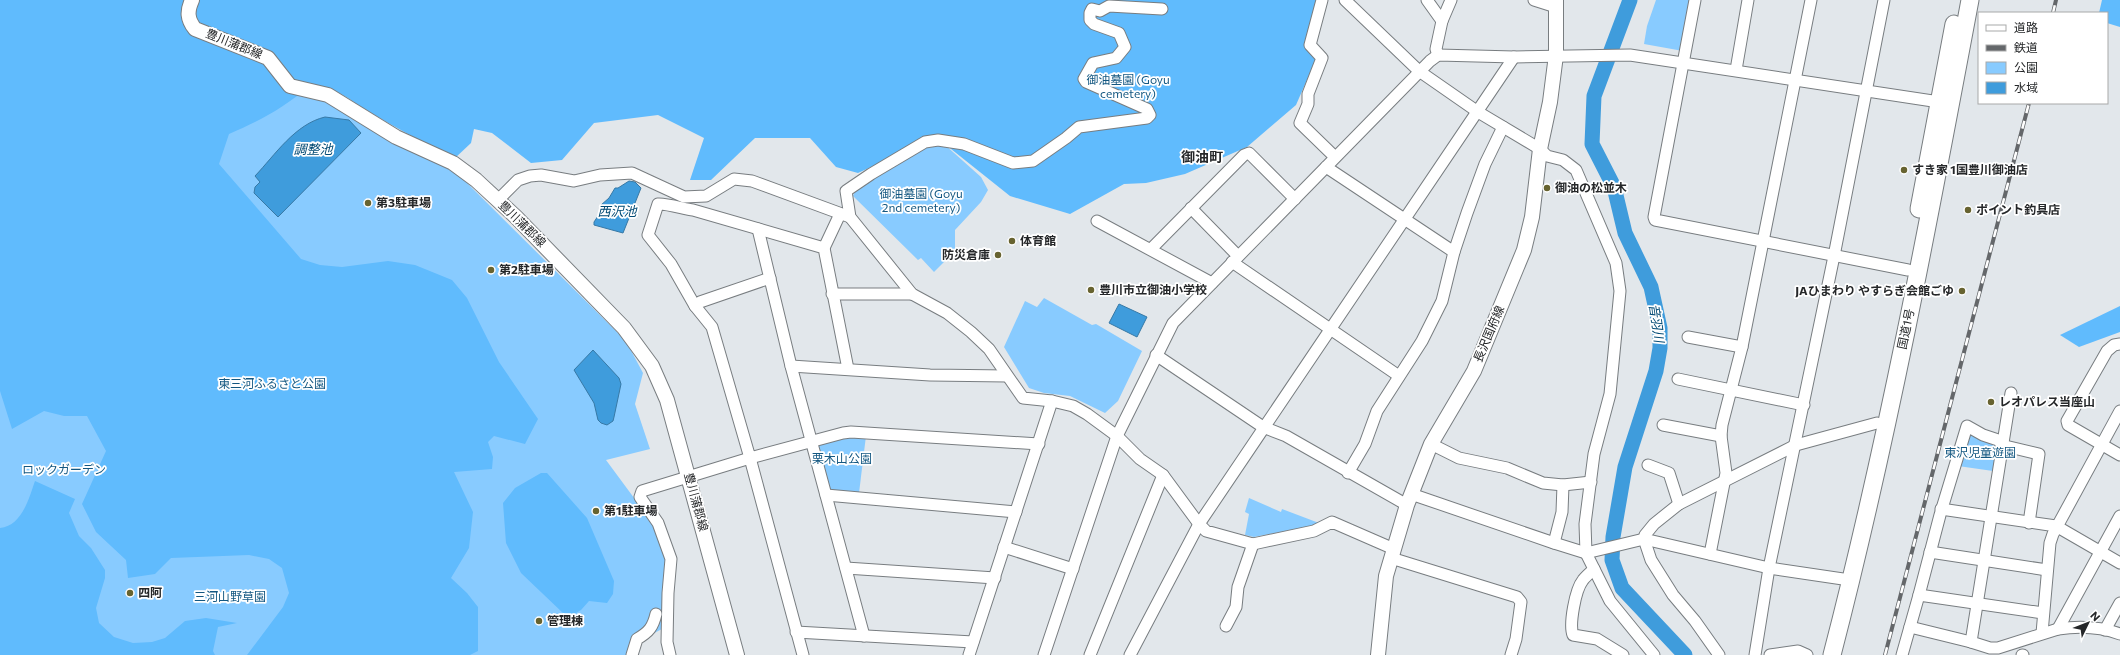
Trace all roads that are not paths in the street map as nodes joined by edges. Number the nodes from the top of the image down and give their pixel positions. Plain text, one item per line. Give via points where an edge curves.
1 (192, 0) edge
2 (1322, 0) edge
3 (1345, 0) edge
4 (1427, 0) edge
5 (1451, 0) edge
6 (1534, 0) edge
7 (1695, 0) edge
8 (1748, 0) edge
9 (1811, 0) edge
10 (1884, 0) edge
11 (1959, 0) edge
12 (1970, 0) edge
13 (1556, 3) edge
14 (1162, 9) dead end
15 (1442, 21) junction
16 (1438, 55) junction
17 (1556, 55) junction
18 (1514, 57) junction
19 (1684, 62) junction
20 (1736, 70) junction
21 (1420, 72) junction
22 (1795, 80) junction
23 (1867, 92) junction
24 (1944, 103) junction
25 (1478, 112) junction
26 (1502, 127) junction
27 (1540, 150) junction
28 (1336, 157) junction
29 (1326, 167) junction
30 (1295, 198) junction
31 (498, 200) junction
32 (1191, 208) junction
33 (845, 216) junction
34 (1404, 220) junction
35 (1097, 221) dead end
36 (758, 229) junction
37 (1763, 242) junction
38 (824, 248) junction
39 (1151, 249) junction
40 (1454, 252) junction
41 (1834, 256) junction
42 (1235, 259) junction
43 (1908, 270) junction
44 (770, 278) junction
45 (1212, 282) junction
46 (832, 294) junction
47 (912, 294) junction
48 (695, 306) junction
49 (1329, 329) junction
50 (1688, 337) dead end
51 (2120, 344) edge
52 (1742, 347) junction
53 (1156, 356) junction
54 (791, 366) junction
55 (848, 369) junction
56 (1007, 376) junction
57 (1399, 376) junction
58 (1678, 379) dead end
59 (1732, 390) junction
60 (2010, 393) dead end
61 (1052, 401) junction
62 (1804, 405) junction
63 (2120, 411) edge
64 (1877, 423) junction
65 (1663, 425) dead end
66 (1264, 427) junction
67 (1117, 436) junction
68 (1721, 436) junction
69 (811, 442) junction
70 (2001, 443) junction
71 (1039, 444) junction
72 (1431, 444) junction
73 (1796, 445) junction
74 (2102, 445) junction
75 (2120, 455) edge
76 (750, 458) junction
77 (1648, 465) dead end
78 (1348, 473) junction
79 (1163, 475) junction
80 (689, 476) junction
81 (1724, 481) junction
82 (1591, 482) junction
83 (1563, 485) junction
84 (826, 496) junction
85 (1409, 499) junction
86 (1679, 504) junction
87 (1942, 509) junction
88 (1016, 512) junction
89 (2120, 516) edge
90 (1990, 517) junction
91 (2029, 523) junction
92 (1199, 524) junction
93 (2056, 526) junction
94 (1642, 539) junction
95 (1554, 543) junction
96 (1254, 544) junction
97 (1004, 547) junction
98 (2100, 551) junction
99 (1589, 552) junction
100 (1930, 552) junction
101 (1392, 553) junction
102 (1710, 554) junction
103 (1984, 560) junction
104 (2120, 563) edge
105 (846, 568) junction
106 (1769, 568) junction
107 (1073, 569) junction
108 (1594, 569) junction
109 (2047, 570) junction
110 (995, 578) junction
111 (1843, 579) junction
112 (1919, 595) junction
113 (1977, 602) junction
114 (2120, 603) edge
115 (2043, 613) junction
116 (656, 614) dead end
117 (1226, 626) dead end
118 (1910, 627) junction
119 (2058, 628) junction
120 (2105, 630) junction
121 (796, 632) junction
122 (2042, 634) junction
123 (2120, 634) edge
124 (864, 636) junction
125 (973, 642) junction
126 (1971, 642) junction
127 (632, 655) edge
128 (670, 655) edge
129 (737, 655) edge
130 (803, 655) edge
131 (970, 655) edge
132 (1044, 655) edge
133 (1090, 655) edge
134 (1130, 655) edge
135 (1378, 655) edge
136 (1511, 655) edge
137 (1623, 655) edge
138 (1654, 655) edge
139 (1719, 655) edge
140 (1755, 655) edge
141 (1770, 655) edge
142 (1807, 655) edge
143 (1826, 655) edge
144 (1832, 655) edge
145 (1902, 655) edge

1 - 31 main road, 豊川蒲郡線 via 188,19 195,29 268,58 290,86 328,95 396,137 453,163
2 - 28 street via 1310,45 1322,58 1300,123
3 - 21 street
4 - 15 street
5 - 15 street
6 - 13 street
7 - 19 street
8 - 20 street
9 - 22 street
10 - 23 street
11 - 24 highway, 国道1号
12 - 24 highway, 国道1号
13 - 17 main road, 長沢国府線
14 - 33 street via 1109,6 1100,11 1092,9 1090,13 1090,20 1094,24 1118,33 1125,47 1116,58 1093,63 1084,79 1147,109 1150,115 1147,118 1079,126 1033,161 1021,164 957,142 925,142 846,191
15 - 16 street via 1436,49
16 - 18 street
16 - 21 street
17 - 18 street
17 - 19 street via 1630,55
17 - 27 main road, 長沢国府線
18 - 25 street
19 - 20 street
19 - 37 street via 1654,218
20 - 22 street
21 - 25 street
21 - 28 street
22 - 23 street
22 - 37 street
23 - 24 street
23 - 41 street
24 - 43 highway, 国道1号
24 - 144 highway, 国道1号 via 1916,287 1852,580
25 - 26 street
25 - 34 street
26 - 27 street
26 - 40 street via 1485,164
27 - 72 main road, 長沢国府線 via 1532,217 1524,250 1474,371
27 - 82 street via 1546,156 1563,160 1576,170 1616,263 1620,291 1610,394 1594,454
28 - 29 street
29 - 30 street
29 - 34 street
30 - 32 street via 1249,153
30 - 42 street
31 - 33 street via 518,180 530,176 542,175 574,181 600,175 632,173 684,197 706,196 734,179 752,181
31 - 80 main road, 豊川蒲郡線 via 637,344 661,383
32 - 39 street
32 - 42 street
33 - 38 street
33 - 47 street
34 - 40 street
34 - 49 street
35 - 39 street
36 - 38 street
36 - 44 street
36 - 48 street via 693,210 658,204 648,234 671,264
37 - 41 street
37 - 52 street
38 - 46 street
39 - 45 street
40 - 57 street via 1442,301 1422,341
41 - 43 street
41 - 62 street
42 - 45 street
42 - 49 street
43 - 64 highway, 国道1号
44 - 48 street
44 - 54 street
45 - 53 street via 1173,323
46 - 47 street
46 - 55 street
47 - 56 street via 947,313 971,332 989,349
48 - 76 street via 712,327
49 - 57 street
49 - 66 street
50 - 52 street
51 - 74 street via 2107,351 2067,421 2068,425
52 - 59 street
53 - 66 street
53 - 67 street
54 - 55 street
54 - 69 street
55 - 56 street via 930,375
56 - 61 street via 1023,398
57 - 78 street via 1377,411 1365,444
58 - 59 street
59 - 62 street
59 - 68 street
60 - 70 street
61 - 67 street via 1073,406
61 - 71 street
62 - 73 street
63 - 74 street
64 - 73 street
64 - 111 highway, 国道1号
65 - 68 street
66 - 78 street via 1286,436
66 - 92 street
67 - 79 street via 1140,459
67 - 107 street
68 - 81 street via 1726,473
69 - 71 street via 851,432
69 - 76 street
69 - 84 street
70 - 87 street via 1967,426
70 - 90 street
70 - 91 street via 2040,454
71 - 88 street
72 - 83 street via 1459,458 1508,468 1543,483
72 - 85 main road, 長沢国府線
73 - 81 street
73 - 106 street
74 - 75 street
74 - 93 street
76 - 80 street
76 - 121 street
77 - 86 street via 1669,473
78 - 85 street
79 - 92 street
79 - 133 street
80 - 128 street via 642,491 640,497 658,523 671,559 666,642
80 - 129 main road, 豊川蒲郡線
81 - 86 street
81 - 102 street
82 - 83 street
82 - 99 street via 1585,524
83 - 95 street via 1562,512
84 - 88 street
84 - 105 street
85 - 95 street
85 - 101 main road, 長沢国府線
86 - 94 street via 1654,524
87 - 90 street
87 - 100 street
88 - 97 street
89 - 98 street
90 - 91 street
90 - 103 street
91 - 93 street
92 - 96 street via 1206,531
92 - 134 street
93 - 98 street
93 - 109 street via 2050,543
94 - 99 street
94 - 102 street
94 - 139 street via 1672,595 1695,621
95 - 99 street
96 - 101 street via 1314,531 1332,522
96 - 117 street via 1238,588 1236,607
97 - 107 street
97 - 110 street
98 - 104 street
98 - 119 street
99 - 108 street
100 - 103 street
100 - 112 street
101 - 135 main road, 長沢国府線 via 1386,576
101 - 136 street via 1517,596 1521,602
102 - 106 street
103 - 109 street
103 - 113 street
105 - 110 street
105 - 124 street
106 - 111 street
106 - 140 street
107 - 132 street
108 - 137 street via 1582,581 1575,603 1571,629 1573,635 1597,639
108 - 138 street via 1610,601
109 - 115 street
110 - 125 street
111 - 143 highway, 国道1号
112 - 113 street
112 - 118 street
113 - 115 street
113 - 126 street
114 - 120 street
115 - 122 street
116 - 127 street via 653,627 637,639
118 - 126 street
118 - 145 street
119 - 120 street
119 - 122 street
120 - 123 street
121 - 124 street
121 - 130 street
122 - 126 street via 1998,648
124 - 125 street
125 - 131 street
141 - 142 street via 1798,651

